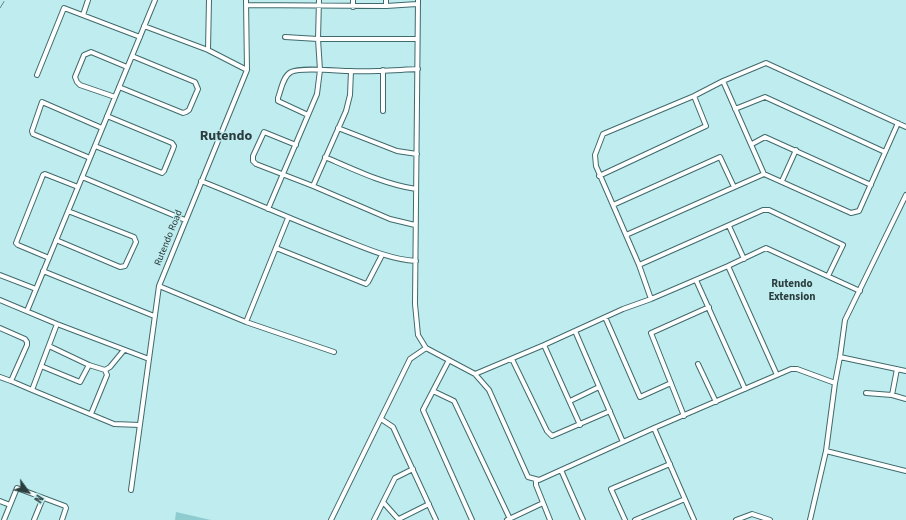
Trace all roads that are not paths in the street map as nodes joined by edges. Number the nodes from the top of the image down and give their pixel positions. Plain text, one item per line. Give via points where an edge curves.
1 (88, 0) edge
2 (155, 0) edge
3 (209, 0) edge
4 (246, 0) edge
5 (286, 0) edge
6 (320, 0) edge
7 (353, 0) edge
8 (386, 0) edge
9 (418, 2) edge
10 (246, 5) junction
11 (286, 6) junction
12 (386, 6) junction
13 (320, 7) junction
14 (354, 7) junction
15 (83, 14) junction
16 (144, 26) junction
17 (140, 36) junction
18 (285, 37) dead end
19 (318, 39) junction
20 (417, 39) junction
21 (208, 50) junction
22 (132, 56) junction
23 (127, 67) junction
24 (418, 69) junction
25 (247, 70) junction
26 (320, 70) junction
27 (383, 70) junction
28 (351, 71) junction
29 (37, 75) dead end
30 (723, 81) junction
31 (119, 87) junction
32 (694, 96) junction
33 (115, 98) junction
34 (735, 109) junction
35 (383, 111) dead end
36 (308, 115) junction
37 (107, 116) junction
38 (898, 123) junction
39 (906, 127) edge
40 (102, 128) junction
41 (338, 128) junction
42 (752, 144) junction
43 (296, 145) junction
44 (95, 146) junction
45 (796, 150) junction
46 (884, 152) junction
47 (417, 154) junction
48 (326, 157) junction
49 (90, 158) junction
50 (764, 174) junction
51 (283, 175) junction
52 (599, 176) junction
53 (82, 177) junction
54 (201, 181) junction
55 (782, 181) junction
56 (871, 185) junction
57 (313, 186) junction
58 (78, 187) junction
59 (734, 187) junction
60 (416, 189) junction
61 (906, 195) edge
62 (904, 204) edge
63 (613, 205) junction
64 (268, 209) junction
65 (68, 211) junction
66 (288, 218) junction
67 (184, 220) junction
68 (416, 225) junction
69 (729, 226) junction
70 (626, 235) junction
71 (56, 240) junction
72 (276, 248) junction
73 (382, 255) junction
74 (49, 258) junction
75 (744, 259) junction
76 (416, 261) junction
77 (639, 265) junction
78 (728, 266) junction
79 (43, 271) junction
80 (0, 275) edge
81 (828, 276) junction
82 (696, 280) junction
83 (159, 286) junction
84 (36, 289) junction
85 (860, 291) junction
86 (651, 299) junction
87 (0, 300) edge
88 (709, 307) junction
89 (27, 311) junction
90 (154, 316) junction
91 (605, 317) junction
92 (246, 322) junction
93 (57, 324) junction
94 (0, 328) edge
95 (575, 331) junction
96 (544, 345) junction
97 (49, 346) junction
98 (426, 348) junction
99 (124, 350) junction
100 (334, 352) dead end
101 (840, 357) junction
102 (149, 359) junction
103 (512, 359) junction
104 (449, 360) junction
105 (90, 364) junction
106 (698, 364) dead end
107 (40, 366) junction
108 (105, 370) junction
109 (897, 370) junction
110 (906, 371) edge
111 (475, 374) junction
112 (777, 375) junction
113 (0, 377) edge
114 (11, 381) junction
115 (671, 383) junction
116 (835, 383) junction
117 (600, 387) junction
118 (745, 389) junction
119 (32, 390) junction
120 (433, 391) junction
121 (866, 393) dead end
122 (892, 395) junction
123 (906, 399) edge
124 (570, 401) junction
125 (716, 402) junction
126 (610, 411) junction
127 (91, 414) junction
128 (684, 416) junction
129 (381, 419) junction
130 (140, 425) junction
131 (580, 425) junction
132 (654, 428) junction
133 (623, 442) junction
134 (826, 451) junction
135 (670, 464) junction
136 (413, 469) junction
137 (561, 470) junction
138 (906, 471) edge
139 (536, 480) junction
140 (131, 490) dead end
141 (43, 498) junction
142 (685, 499) junction
143 (0, 501) edge
144 (383, 502) junction
145 (543, 503) junction
146 (429, 504) junction
147 (10, 505) junction
148 (810, 519) edge
149 (4, 520) edge
150 (34, 520) edge
151 (62, 520) edge
152 (331, 520) edge
153 (374, 520) edge
154 (399, 520) edge
155 (436, 520) edge
156 (472, 520) edge
157 (508, 520) edge
158 (550, 520) edge
159 (583, 520) edge
160 (625, 520) edge
161 (635, 520) edge
162 (694, 520) edge
163 (736, 520) edge
164 (770, 520) edge
165 (816, 520) edge

1 - 15 street
2 - 16 street
3 - 21 street
4 - 10 street, Rutendo Road
5 - 11 street
6 - 13 street
7 - 14 street
8 - 12 street
9 - 12 street
9 - 20 street
10 - 11 street
10 - 25 street, Rutendo Road
11 - 13 street
12 - 14 street
13 - 14 street
13 - 19 street
15 - 17 street
15 - 29 street via 64,8
16 - 17 street
16 - 21 street
17 - 22 street
18 - 19 street
19 - 20 street
19 - 26 street
20 - 24 street
21 - 25 street
22 - 23 street
22 - 31 street via 195,82 198,89 189,110 183,113
23 - 31 street
23 - 33 street via 91,52 84,55 75,77 80,85
24 - 27 street
24 - 47 street
25 - 54 street, Rutendo Road
26 - 28 street
26 - 36 street via 317,94
26 - 36 street via 290,72 278,98 281,104
27 - 28 street
27 - 35 street
28 - 41 street via 350,95
30 - 32 street
30 - 34 street
30 - 38 street via 766,63
31 - 33 street
32 - 52 street via 604,134 595,155
32 - 52 street via 706,126
33 - 37 street
34 - 42 street
34 - 46 street via 765,97
36 - 43 street
37 - 40 street
37 - 44 street via 172,143 173,149 164,171 159,173
38 - 39 street
38 - 46 street
40 - 44 street
40 - 49 street via 42,102 33,134
41 - 47 street via 397,151
41 - 48 street
42 - 45 street via 765,137
42 - 50 street
43 - 51 street
43 - 51 street via 264,132 253,156 256,164
44 - 49 street
45 - 55 street
45 - 56 street
46 - 56 street
47 - 60 street
48 - 57 street
48 - 60 street via 380,180
49 - 53 street
50 - 55 street
50 - 59 street
51 - 57 street
51 - 64 street
52 - 63 street
53 - 58 street
53 - 67 street
54 - 64 street
54 - 67 street, Rutendo Road
55 - 56 street via 851,213 859,210
57 - 68 street via 390,219
58 - 65 street
58 - 74 street via 45,174 40,182 16,243
59 - 63 street via 720,157
59 - 70 street
60 - 68 street
61 - 62 street
62 - 85 street
63 - 70 street
64 - 66 street
65 - 71 street
65 - 71 street via 134,237 136,242 125,266 120,267
66 - 72 street
66 - 73 street
67 - 83 street, Rutendo Road
68 - 76 street
69 - 75 street
69 - 77 street
69 - 81 street via 763,210 769,210 843,245
70 - 77 street
71 - 74 street
72 - 73 street via 366,284
72 - 92 street
73 - 76 street
74 - 79 street
75 - 78 street
75 - 81 street via 766,248
76 - 98 street via 418,335
77 - 86 street
78 - 82 street
78 - 112 street
79 - 84 street
79 - 90 street
80 - 84 street
81 - 85 street
82 - 86 street
82 - 88 street
83 - 90 street, Rutendo Road
83 - 92 street
84 - 89 street
85 - 101 street via 845,320
86 - 91 street
87 - 89 street
88 - 115 street via 651,333
88 - 118 street
89 - 93 street
90 - 102 street, Rutendo Road
91 - 95 street
91 - 115 street via 640,397
92 - 100 street
93 - 97 street
93 - 99 street
94 - 114 street via 26,339 27,342
95 - 96 street
95 - 117 street
96 - 103 street
96 - 124 street
97 - 105 street
97 - 107 street
98 - 104 street
98 - 129 street via 410,359
99 - 102 street
99 - 108 street
101 - 109 street
101 - 116 street
102 - 130 street, Rutendo Road
103 - 111 street
103 - 131 street via 547,431 552,436
104 - 111 street
104 - 120 street
105 - 107 street via 80,382
105 - 108 street
106 - 125 street
107 - 119 street
108 - 127 street via 107,375
109 - 110 street
109 - 122 street
111 - 139 street via 489,390 528,477
112 - 116 street via 797,369
112 - 118 street
113 - 114 street
114 - 119 street
115 - 128 street
116 - 134 street
117 - 124 street
117 - 126 street
118 - 125 street
119 - 127 street
120 - 156 street via 423,410
120 - 157 street via 454,401
121 - 122 street
122 - 123 street
124 - 131 street
125 - 128 street
126 - 131 street
126 - 133 street
127 - 130 street via 114,424
128 - 132 street
129 - 136 street via 393,427
129 - 152 street
130 - 140 street, Rutendo Road
132 - 133 street
132 - 135 street
133 - 137 street
134 - 138 street
134 - 148 street
135 - 142 street
135 - 160 street via 611,489
136 - 144 street via 395,478
136 - 146 street
137 - 139 street
137 - 159 street
139 - 145 street
141 - 147 street via 17,488
141 - 150 street
141 - 151 street via 65,506
142 - 161 street
142 - 162 street
143 - 147 street
144 - 153 street
144 - 154 street
145 - 157 street
145 - 158 street
146 - 154 street
146 - 155 street
147 - 149 street
148 - 165 street
163 - 164 street via 752,514

